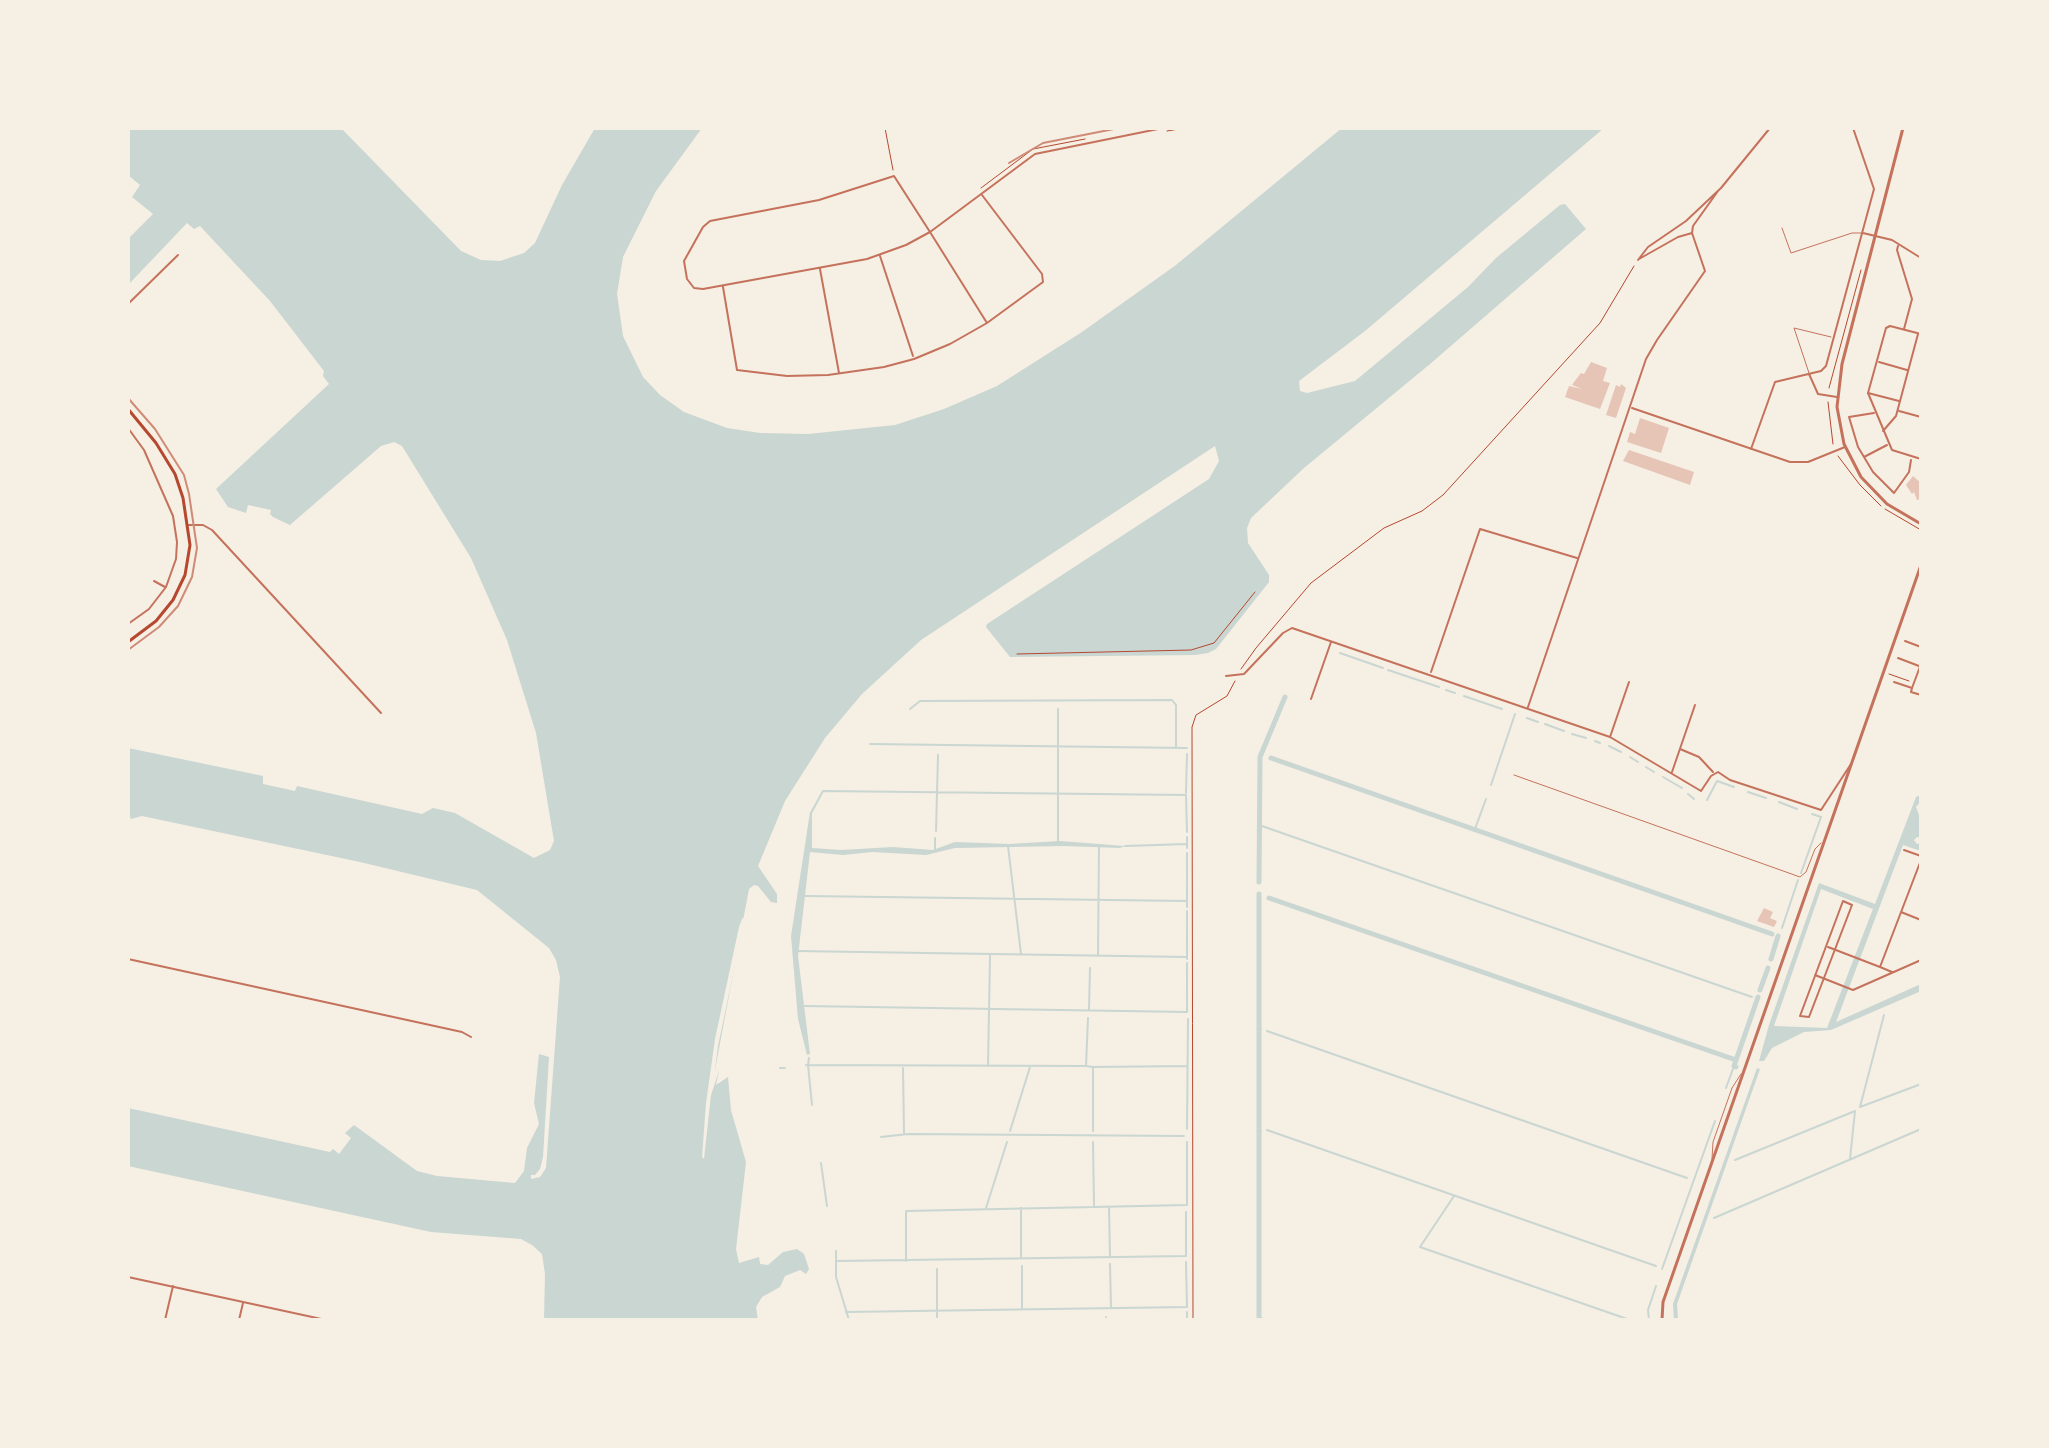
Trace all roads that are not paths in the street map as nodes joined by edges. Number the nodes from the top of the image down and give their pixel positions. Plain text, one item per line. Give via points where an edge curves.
1 (1163, 128) edge
2 (1770, 128) edge
3 (1853, 128) edge
4 (1903, 128) edge
5 (1721, 188) junction
6 (981, 194) junction
7 (1782, 228) dead end
8 (930, 232) junction
9 (1692, 233) junction
10 (1862, 233) junction
11 (1875, 236) junction
12 (1899, 245) junction
13 (178, 255) dead end
14 (879, 255) junction
15 (1921, 258) edge
16 (820, 268) junction
17 (723, 286) junction
18 (128, 304) edge
19 (987, 323) junction
20 (1904, 329) junction
21 (1920, 334) edge
22 (1834, 338) junction
23 (914, 359) junction
24 (1876, 361) junction
25 (1909, 370) junction
26 (1809, 373) junction
27 (839, 374) junction
28 (1868, 393) junction
29 (1837, 397) junction
30 (1900, 401) junction
31 (1631, 407) junction
32 (128, 409) edge
33 (1897, 411) junction
34 (1875, 413) junction
35 (1921, 417) edge
36 (128, 428) edge
37 (1883, 431) junction
38 (1889, 444) junction
39 (1845, 447) junction
40 (1751, 449) junction
41 (1863, 458) junction
42 (1912, 458) junction
43 (1921, 459) edge
44 (1921, 524) edge
45 (188, 525) junction
46 (1579, 559) junction
47 (1921, 565) edge
48 (154, 581) dead end
49 (166, 587) junction
50 (128, 624) edge
51 (1332, 641) junction
52 (1905, 641) dead end
53 (128, 642) edge
54 (1921, 647) edge
55 (1898, 658) dead end
56 (1920, 665) edge
57 (1430, 674) junction
58 (1226, 676) dead end
59 (1629, 682) dead end
60 (1894, 682) dead end
61 (1912, 688) junction
62 (1921, 695) edge
63 (1311, 699) dead end
64 (1695, 705) dead end
65 (1527, 708) junction
66 (381, 713) dead end
67 (1610, 737) junction
68 (1680, 749) junction
69 (1852, 763) junction
70 (1672, 773) junction
71 (1714, 773) junction
72 (1514, 775) dead end
73 (1824, 842) junction
74 (1904, 850) dead end
75 (1921, 858) edge
76 (1901, 912) junction
77 (1921, 920) edge
78 (1826, 946) junction
79 (1835, 950) junction
80 (128, 959) edge
81 (1921, 960) edge
82 (1880, 967) junction
83 (1893, 972) junction
84 (1815, 975) junction
85 (1824, 979) junction
86 (471, 1037) dead end
87 (128, 1277) edge
88 (173, 1286) junction
89 (243, 1302) junction
90 (165, 1320) edge
91 (239, 1320) edge
92 (326, 1320) edge
93 (1662, 1320) edge

1 - 6 street via 1035,154
2 - 5 street
3 - 10 street via 1874,189
4 - 11 street
5 - 9 street
5 - 9 street via 1638,260
6 - 8 street
6 - 19 street via 1043,278 1040,286
7 - 10 lane via 1791,253
8 - 14 street
8 - 17 street via 894,176 819,200 710,221 685,258 685,270 694,288
8 - 19 street
9 - 31 street via 1705,271 1651,349
10 - 11 street
10 - 22 street
11 - 12 street
11 - 29 street
12 - 15 street
12 - 20 street via 1912,299
13 - 18 street
14 - 16 street
14 - 23 street
16 - 17 street
16 - 27 street
17 - 27 street via 737,370 787,376
19 - 23 street
20 - 21 street
20 - 24 street via 1886,328
21 - 25 street
22 - 26 street via 1826,366
22 - 26 lane via 1794,328
23 - 27 street
24 - 25 street
24 - 28 street
25 - 30 street
26 - 29 street via 1816,392
26 - 40 street via 1775,382
28 - 30 street
28 - 34 street
29 - 39 street
30 - 33 street
31 - 40 street
31 - 46 street
32 - 45 main road via 173,469
33 - 35 street
33 - 37 street
34 - 37 street
34 - 41 street via 1849,417
36 - 49 street via 144,450 173,516 176,559
37 - 38 street
38 - 41 street
38 - 42 street
39 - 40 street via 1796,463
39 - 44 street via 1874,492
41 - 42 street via 1894,493
42 - 43 street
45 - 53 main road via 188,562 179,591 160,617
45 - 66 street via 212,530
46 - 57 street via 1480,529
46 - 65 street
47 - 69 street
48 - 49 street
49 - 50 street
51 - 57 street
51 - 58 street via 1288,629 1244,674
51 - 63 street
52 - 54 street
55 - 56 street
56 - 61 street
57 - 65 street
59 - 67 street
60 - 61 street
61 - 62 street
64 - 68 street
65 - 67 street
67 - 70 street
68 - 70 street
68 - 71 street via 1702,759
69 - 71 street via 1821,810
69 - 73 street
70 - 71 street via 1701,791
72 - 73 lane via 1800,877
73 - 93 street via 1663,1302
74 - 75 street
75 - 76 street
76 - 77 street
76 - 82 street
78 - 79 street
78 - 79 street via 1843,901 1852,905
78 - 84 street
79 - 82 street
79 - 85 street
80 - 86 street
81 - 83 street
82 - 83 street
83 - 85 street via 1850,989
84 - 85 street
84 - 85 street via 1800,1016 1809,1017
87 - 88 street
88 - 89 street
88 - 90 street
89 - 91 street
89 - 92 street

